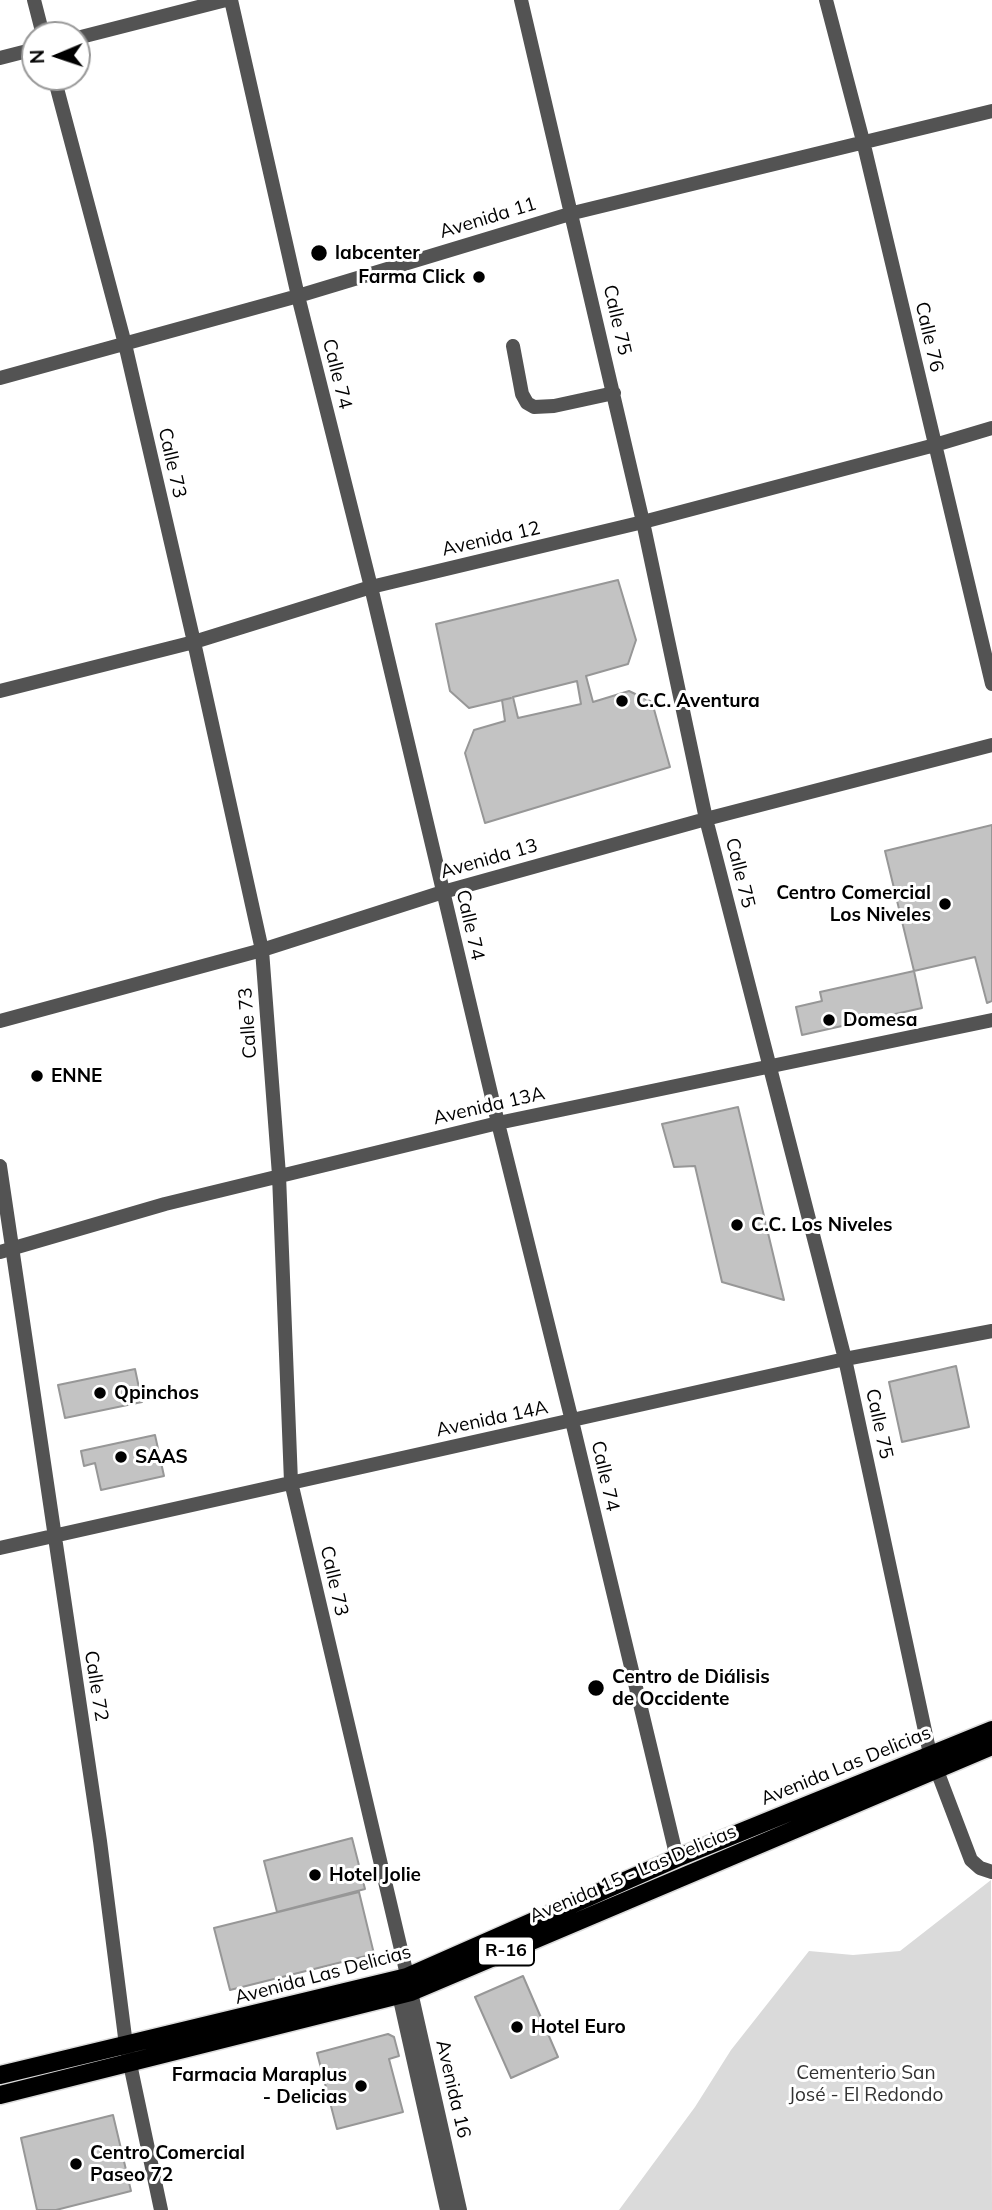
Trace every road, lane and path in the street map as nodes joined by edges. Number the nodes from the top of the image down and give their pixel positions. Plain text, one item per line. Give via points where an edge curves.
1 (34, 0) edge
2 (229, 0) edge
3 (521, 0) edge
4 (826, 0) edge
5 (39, 21) edge
6 (91, 34) edge
7 (21, 53) edge
8 (0, 58) edge
9 (58, 91) edge
10 (992, 111) edge
11 (863, 141) junction
12 (573, 213) junction
13 (298, 296) junction
14 (125, 344) junction
15 (513, 346) dead end
16 (0, 378) edge
17 (614, 393) junction
18 (992, 428) edge
19 (935, 445) junction
20 (643, 522) junction
21 (371, 587) junction
22 (194, 642) junction
23 (992, 684) edge
24 (0, 691) edge
25 (992, 745) edge
26 (706, 819) junction
27 (443, 892) junction
28 (262, 950) junction
29 (992, 1020) edge
30 (0, 1021) edge
31 (770, 1066) junction
32 (498, 1123) junction
33 (0, 1167) edge
34 (279, 1175) junction
35 (7, 1249) edge
36 (992, 1331) edge
37 (845, 1359) junction
38 (572, 1421) junction
39 (291, 1482) junction
40 (56, 1535) junction
41 (0, 1549) edge
42 (992, 1730) edge
43 (992, 1746) edge
44 (933, 1761) junction
45 (677, 1858) junction
46 (992, 1872) edge
47 (403, 1987) junction
48 (128, 2054) junction
49 (0, 2075) edge
50 (0, 2095) edge
51 (161, 2210) edge
52 (447, 2210) edge
53 (460, 2210) edge

1 - 5 street
2 - 6 street
2 - 13 street, Calle 74
3 - 12 street, Calle 75
4 - 11 street, Calle 76
7 - 8 street
9 - 14 street, Calle 73
10 - 11 street, Avenida 11
11 - 12 street, Avenida 11
11 - 19 street, Calle 76
12 - 13 street, Avenida 11
12 - 17 street, Calle 75
13 - 14 street, Avenida 11
13 - 21 street, Calle 74
14 - 16 street, Avenida 11
14 - 22 street, Calle 73
15 - 17 street via 522,394 534,407
17 - 20 street, Calle 75
18 - 19 street, Avenida 12
19 - 20 street, Avenida 12
19 - 23 street, Calle 76
20 - 21 street, Avenida 12
20 - 26 street, Calle 75
21 - 22 street, Avenida 12
21 - 27 street, Calle 74
22 - 24 street, Avenida 12
22 - 28 street, Calle 73
25 - 26 street, Avenida 13
26 - 27 street, Avenida 13
26 - 31 street, Calle 75
27 - 28 street, Avenida 13
27 - 32 street, Calle 74
28 - 30 street, Avenida 13
28 - 34 street, Calle 73
29 - 31 street, Avenida 13A
31 - 32 street, Avenida 13A
31 - 37 street, Calle 75
32 - 34 street, Avenida 13A
32 - 38 street, Calle 74
33 - 35 street, Calle 72
34 - 35 street, Avenida 13A
34 - 39 street, Calle 73
35 - 40 street, Calle 72
36 - 37 street, Avenida 14A
37 - 38 street, Avenida 14A
37 - 44 street, Calle 75
38 - 39 street, Avenida 14A
38 - 45 street, Calle 74
39 - 40 street, Avenida 14A
39 - 47 street, Calle 73
40 - 41 street, Avenida 14A
40 - 48 street, Calle 72
42 - 44 main road, Avenida Las Delicias / R-16
43 - 44 main road, Avenida 15 - Las Delicias / R-16
44 - 45 main road, Avenida Las Delicias / R-16
44 - 46 street, Calle 75 via 971,1860
44 - 47 main road, Avenida 15 - Las Delicias / R-16
45 - 47 main road, Avenida Las Delicias / R-16
47 - 48 main road, Avenida Las Delicias / R-16
47 - 52 street, Avenida 16
47 - 53 street, Avenida 16
48 - 49 main road, Avenida Las Delicias / R-16
48 - 50 main road, R-16
48 - 51 street, Calle 72

